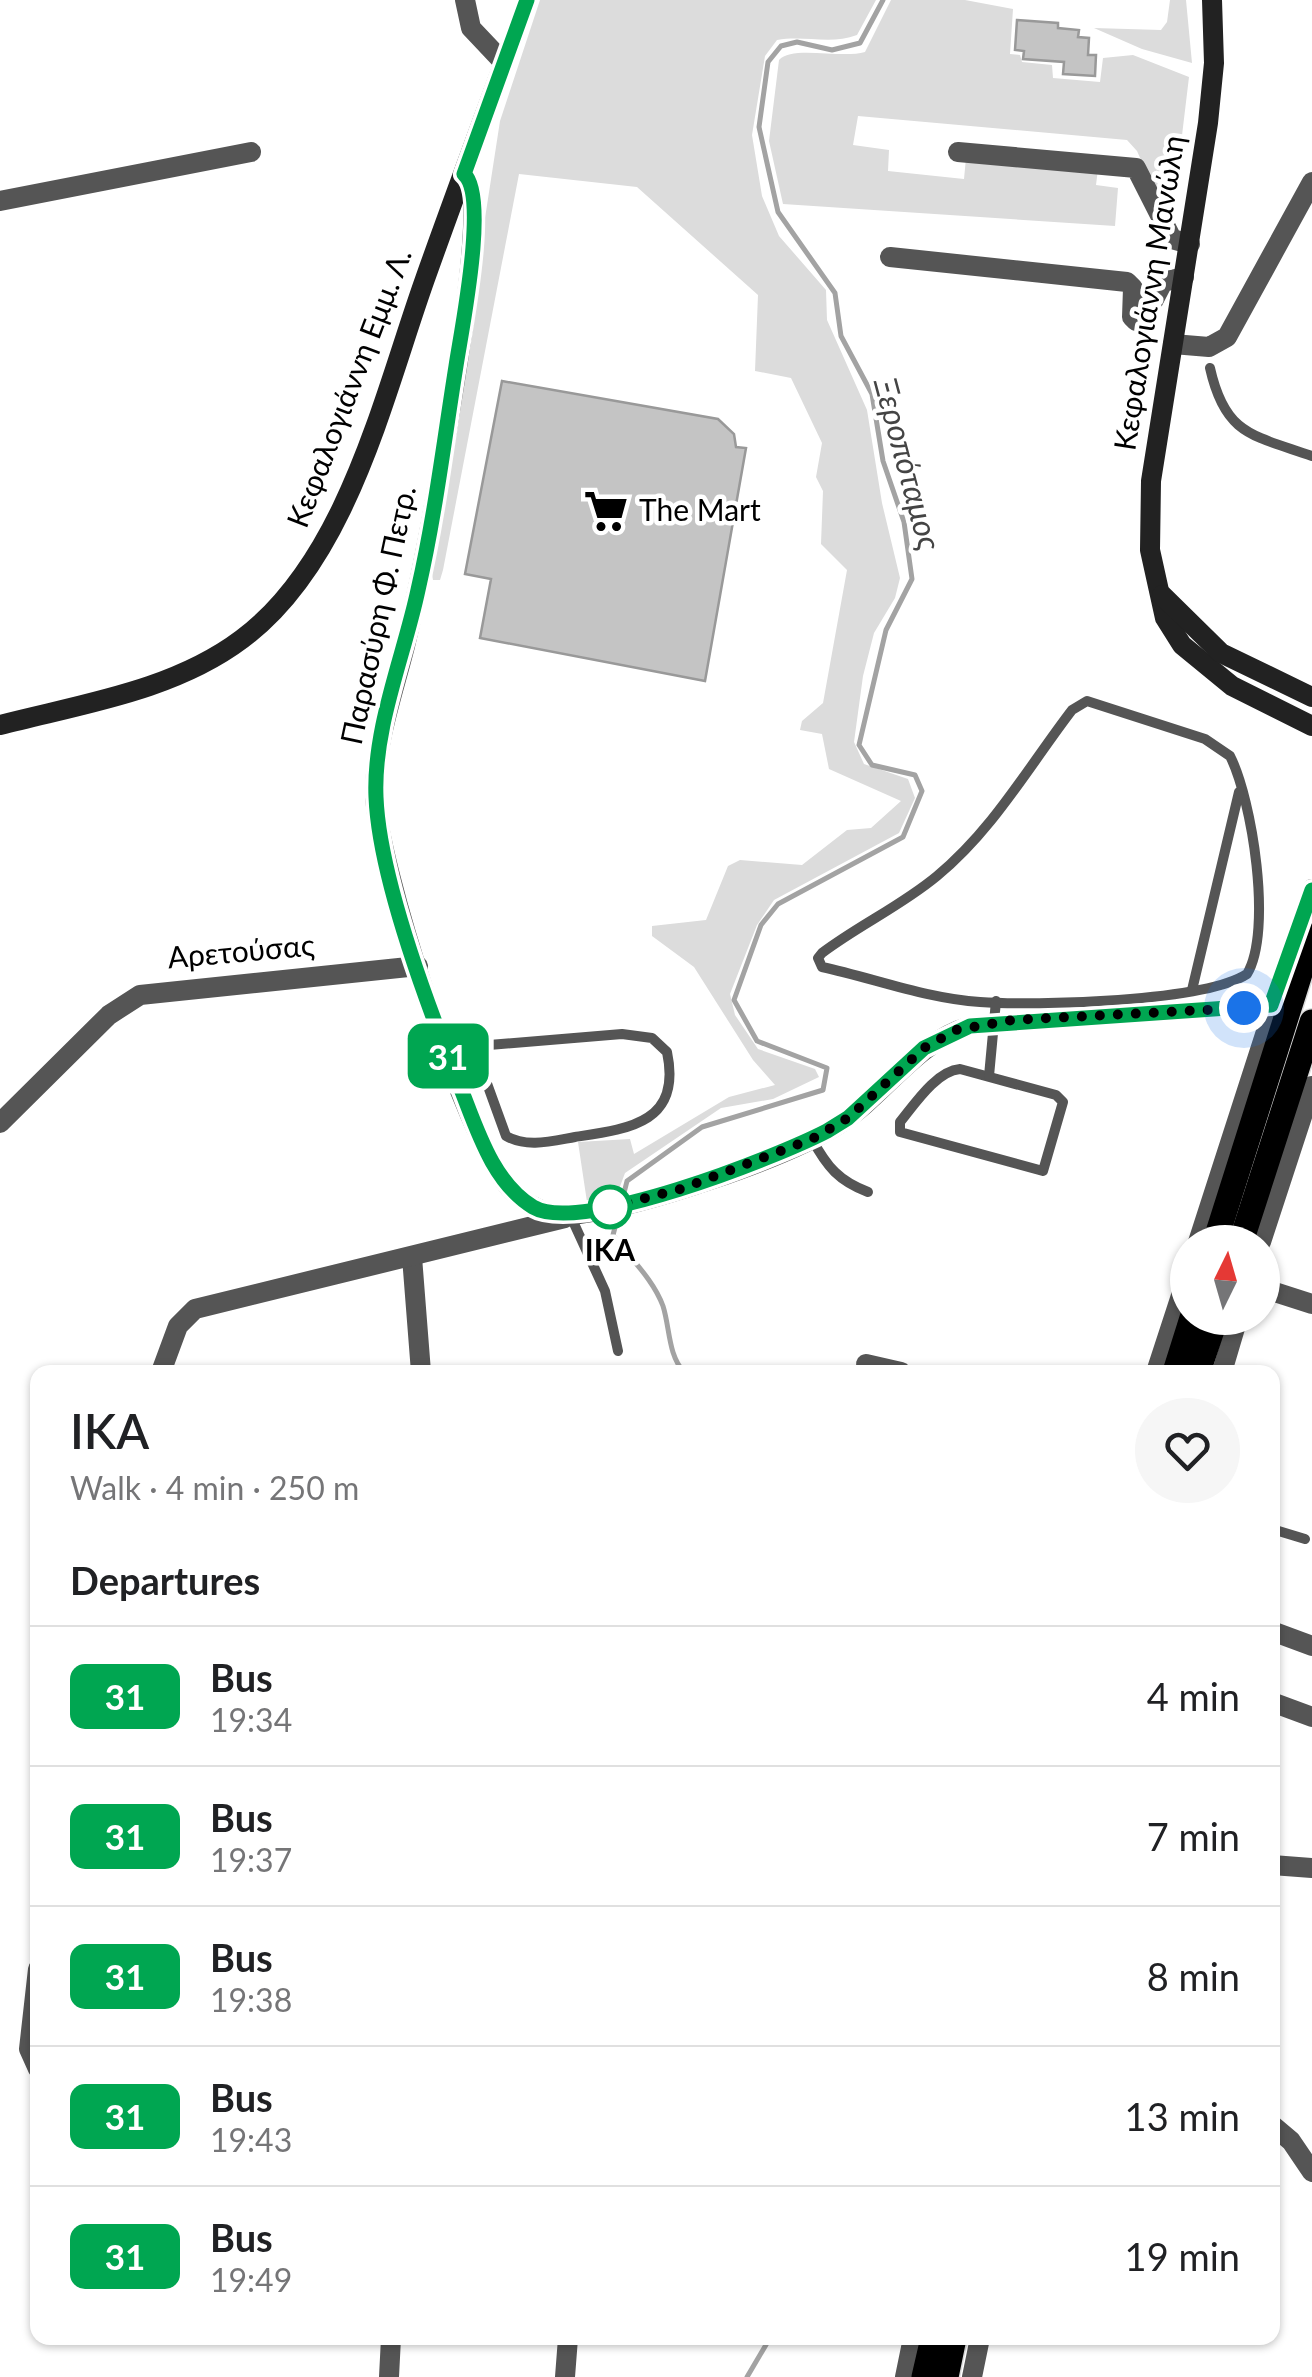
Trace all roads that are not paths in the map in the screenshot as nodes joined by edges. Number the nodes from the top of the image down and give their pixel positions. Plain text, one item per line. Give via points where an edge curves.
1 (465, 0) edge
2 (527, 0) edge
3 (1212, 0) edge
4 (504, 63) junction
5 (251, 152) dead end
6 (958, 152) dead end
7 (464, 174) junction
8 (1312, 182) edge
9 (0, 202) edge
10 (1190, 244) junction
11 (890, 257) dead end
12 (1184, 277) junction
13 (1173, 344) junction
14 (1210, 368) dead end
15 (1312, 456) edge
16 (1162, 595) junction
17 (1312, 694) edge
18 (1287, 716) junction
19 (0, 725) edge
20 (1312, 726) edge
21 (1312, 740) edge
22 (1240, 787) junction
23 (1312, 890) edge
24 (1312, 936) edge
25 (418, 966) junction
26 (1192, 990) junction
27 (965, 999) junction
28 (1271, 1005) junction
29 (996, 1011) junction
30 (1312, 1022) edge
31 (970, 1026) junction
32 (990, 1076) junction
33 (1312, 1086) edge
34 (489, 1094) junction
35 (461, 1097) junction
36 (1256, 1113) junction
37 (0, 1122) edge
38 (812, 1139) junction
39 (1227, 1154) junction
40 (868, 1192) dead end
41 (574, 1216) junction
42 (1204, 1225) edge
43 (1220, 1225) edge
44 (1246, 1225) edge
45 (1267, 1225) edge
46 (412, 1257) junction
47 (1280, 1294) edge
48 (1312, 1304) edge
49 (1170, 1329) edge
50 (1186, 1335) edge
51 (1213, 1335) edge
52 (1225, 1335) edge
53 (618, 1352) dead end
54 (866, 1364) dead end
55 (163, 1365) edge
56 (420, 1365) edge
57 (870, 1365) edge
58 (1158, 1365) edge
59 (1176, 1365) edge
60 (1208, 1365) edge
61 (1209, 1365) edge
62 (1280, 1531) edge
63 (1305, 1539) dead end
64 (1280, 1634) edge
65 (1312, 1646) edge
66 (1280, 1705) edge
67 (1312, 1717) edge
68 (1280, 1866) edge
69 (1312, 1868) edge
70 (1280, 2132) edge
71 (1312, 2172) edge
72 (391, 2345) edge
73 (567, 2345) edge
74 (912, 2345) edge
75 (931, 2345) edge
76 (953, 2345) edge
77 (979, 2345) edge
78 (389, 2377) edge
79 (565, 2377) edge
80 (905, 2377) edge
81 (924, 2377) edge
82 (946, 2377) edge
83 (972, 2377) edge

1 - 4 street via 472,28
2 - 4 main road
3 - 10 main road, Κεφαλογιάννη Μανώλη via 1211,94
4 - 7 main road
5 - 9 street
6 - 10 street via 1136,168 1172,239
7 - 19 main road, Κεφαλογιάννη Εμμ. Λ. via 341,507 288,596 245,637 203,664 120,695
7 - 25 street, Παρασύρη Φ. Πετρ. via 472,185 474,215 459,349 375,791 384,851
8 - 13 street via 1227,337 1210,347
10 - 12 main road, Κεφαλογιάννη Μανώλη
11 - 12 street via 1128,282 1136,320 1145,317 1162,282
12 - 13 main road, Κεφαλογιάννη Μανώλη
13 - 16 main road, Κεφαλογιάννη Μανώλη via 1149,505 1150,550
14 - 15 lane via 1218,405 1229,418
16 - 17 main road, Κεφαλογιάννη Μανώλη via 1210,645 1281,685
16 - 18 main road, Κεφαλογιάννη Μανώλη via 1168,626 1192,656
18 - 20 main road, Κεφαλογιάννη Μανώλη
18 - 21 main road
22 - 26 lane
22 - 26 lane via 1258,874 1258,948 1248,974
22 - 27 lane via 1230,756 1214,744 1095,701 1072,710 956,860 818,958 822,966
23 - 28 street
24 - 36 main road
25 - 35 street, Παρασύρη Φ. Πετρ.
25 - 37 street, Αρετούσας via 140,994 108,1015
26 - 29 lane
27 - 29 lane
27 - 31 lane
28 - 29 street, Παρασύρη Φ. Πετρ.
28 - 39 street
29 - 31 street, Παρασύρη Φ. Πετρ.
29 - 32 lane
30 - 44 main road
31 - 38 street, Παρασύρη Φ. Πετρ. via 933,1042 848,1118
32 - 32 lane via 1056,1094 1063,1102 1042,1171 898,1129 949,1071
33 - 45 street
34 - 34 lane via 480,1060 497,1042 636,1034 666,1052 670,1074 664,1101 638,1125 519,1142 506,1136
34 - 35 lane
35 - 41 street, Παρασύρη Φ. Πετρ. via 510,1188 540,1210
36 - 39 main road
36 - 43 main road
38 - 40 lane via 826,1166
38 - 41 street, Παρασύρη Φ. Πετρ. via 681,1189
39 - 42 street
41 - 46 street
41 - 53 lane via 606,1292
46 - 55 street via 195,1310 178,1326
46 - 56 street
47 - 48 street
49 - 58 street
50 - 59 main road
51 - 60 main road
52 - 61 main road
54 - 57 street
62 - 63 lane
64 - 65 street
66 - 67 street
68 - 69 street
70 - 71 street
72 - 78 street
73 - 79 street
74 - 80 street
75 - 81 main road
76 - 82 main road
77 - 83 street

